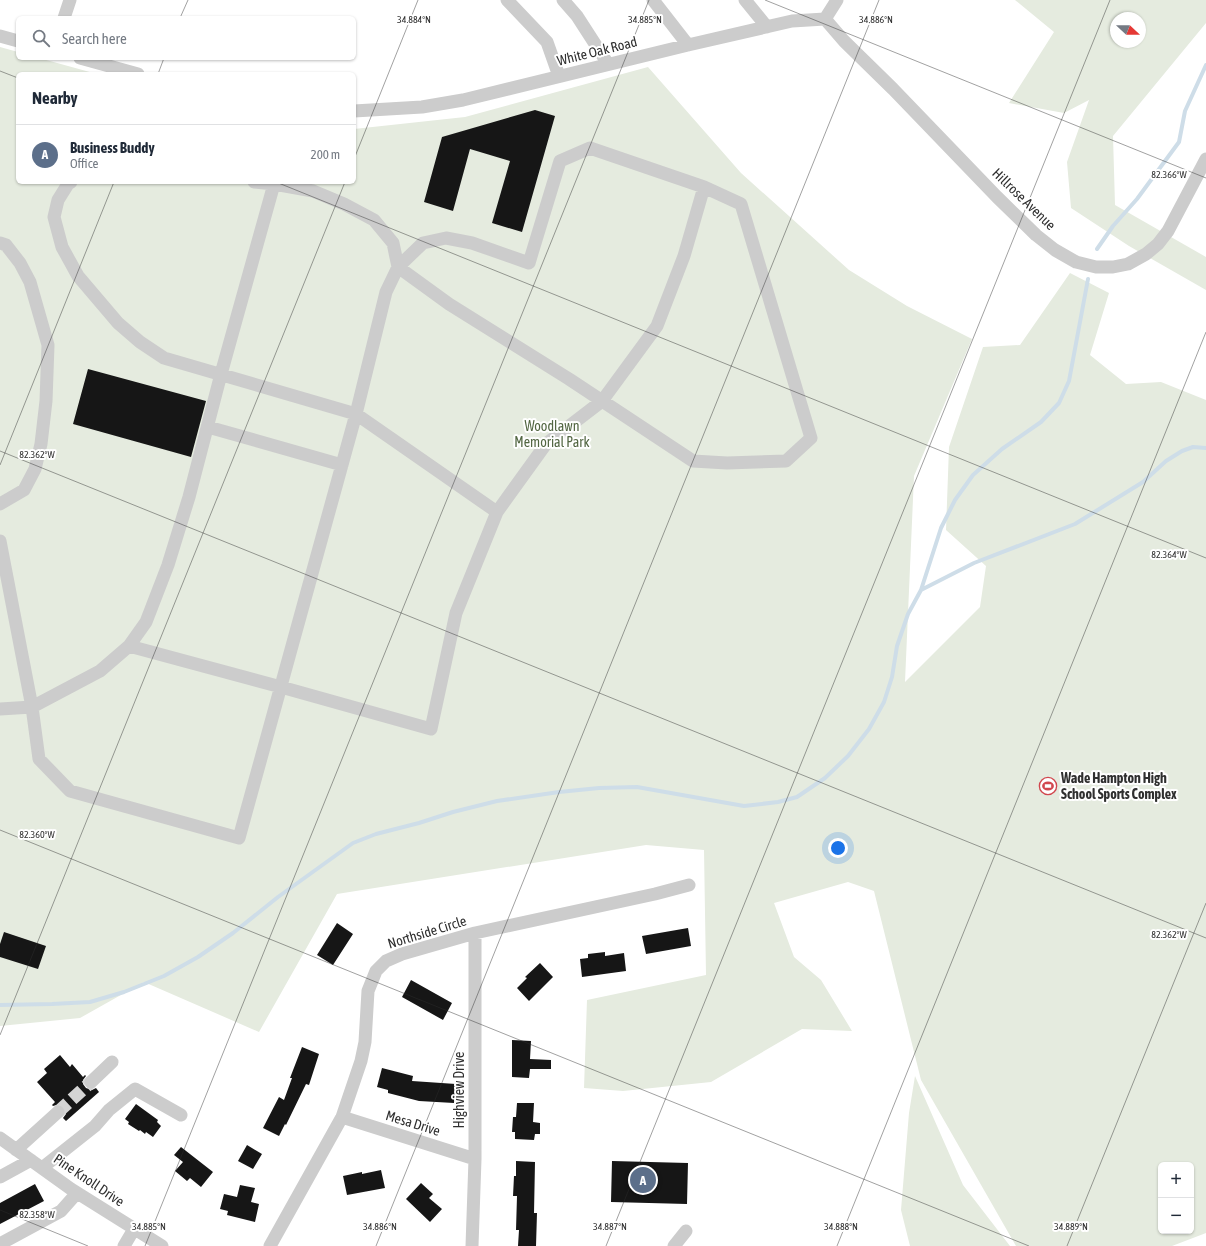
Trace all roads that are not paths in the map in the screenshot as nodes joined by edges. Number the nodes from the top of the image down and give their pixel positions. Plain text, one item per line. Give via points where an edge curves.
1 (70, 0) edge
2 (507, 0) edge
3 (564, 0) edge
4 (653, 0) edge
5 (745, 0) edge
6 (837, 0) edge
7 (65, 16) edge
8 (825, 19) junction
9 (767, 27) junction
10 (0, 36) edge
11 (16, 40) edge
12 (688, 45) junction
13 (87, 60) edge
14 (608, 64) junction
15 (131, 72) edge
16 (559, 76) junction
17 (356, 111) edge
18 (1206, 159) edge
19 (68, 184) edge
20 (274, 184) joint
21 (704, 187) junction
22 (0, 243) edge
23 (398, 267) junction
24 (221, 374) junction
25 (602, 401) junction
26 (356, 414) junction
27 (208, 427) junction
28 (342, 464) junction
29 (0, 504) edge
30 (497, 512) junction
31 (0, 541) edge
32 (129, 646) junction
33 (281, 687) junction
34 (32, 707) junction
35 (0, 709) edge
36 (689, 885) dead end
37 (475, 933) junction
38 (112, 1062) dead end
39 (91, 1082) tunnel mouth
40 (58, 1112) tunnel mouth
41 (181, 1115) dead end
42 (342, 1118) junction
43 (2, 1141) edge
44 (16, 1150) junction
45 (475, 1159) junction
46 (31, 1160) junction
47 (42, 1168) junction
48 (0, 1177) edge
49 (77, 1193) junction
50 (134, 1229) junction
51 (686, 1231) dead end
52 (0, 1244) edge
53 (124, 1246) edge
54 (162, 1246) edge
55 (270, 1246) edge
56 (472, 1246) edge
57 (674, 1246) edge

1 - 7 street
2 - 16 street via 546,42
3 - 14 street
4 - 12 street
5 - 9 street
6 - 8 street
8 - 9 street, White Oak Road via 792,21
8 - 18 street, Hillrose Avenue via 1036,235 1076,262 1096,267 1113,267 1128,264 1146,254 1168,231
9 - 12 street, White Oak Road
10 - 11 street
12 - 14 street, White Oak Road
13 - 15 street
14 - 16 street, White Oak Road
16 - 17 street, White Oak Road via 463,100 422,107
19 - 24 street via 58,200 54,217 62,247 78,276 118,323 140,342 164,358
20 - 23 street via 314,191 374,220 393,243
20 - 24 street
21 - 23 street via 590,148 560,161 529,263 472,243 446,238 423,242
21 - 25 street via 684,256 657,326
21 - 25 street via 741,204 811,438 786,461 727,464 693,461
22 - 29 street via 6,245 20,263 30,282 48,344 46,401 41,444 34,469 24,490
23 - 25 street via 450,304
23 - 26 street via 386,292
24 - 26 street
24 - 27 street
25 - 30 street via 546,444
26 - 28 street
26 - 30 street
27 - 28 street
27 - 32 street via 168,565 146,622
28 - 33 street
30 - 33 street via 456,613 431,729
31 - 34 street
32 - 33 street
32 - 34 street via 100,671
33 - 34 street via 239,838 70,791 39,759
34 - 35 street
36 - 37 street, Northside Circle
37 - 42 street, Northside Circle via 397,956 386,961 376,971 368,991 365,1042 361,1061
37 - 45 street, Highview Drive
38 - 39 street
40 - 44 street
41 - 47 street via 135,1089 109,1110 95,1126
42 - 45 street, Mesa Drive
42 - 55 street, Northside Circle
43 - 44 street, Pine Knoll Drive
44 - 46 street, Pine Knoll Drive
45 - 56 street, Highview Drive
46 - 47 street, Pine Knoll Drive
46 - 48 street
47 - 49 street, Pine Knoll Drive
49 - 50 street, Pine Knoll Drive
49 - 52 street via 61,1211
50 - 53 street
50 - 54 street, Pine Knoll Drive
51 - 57 street

